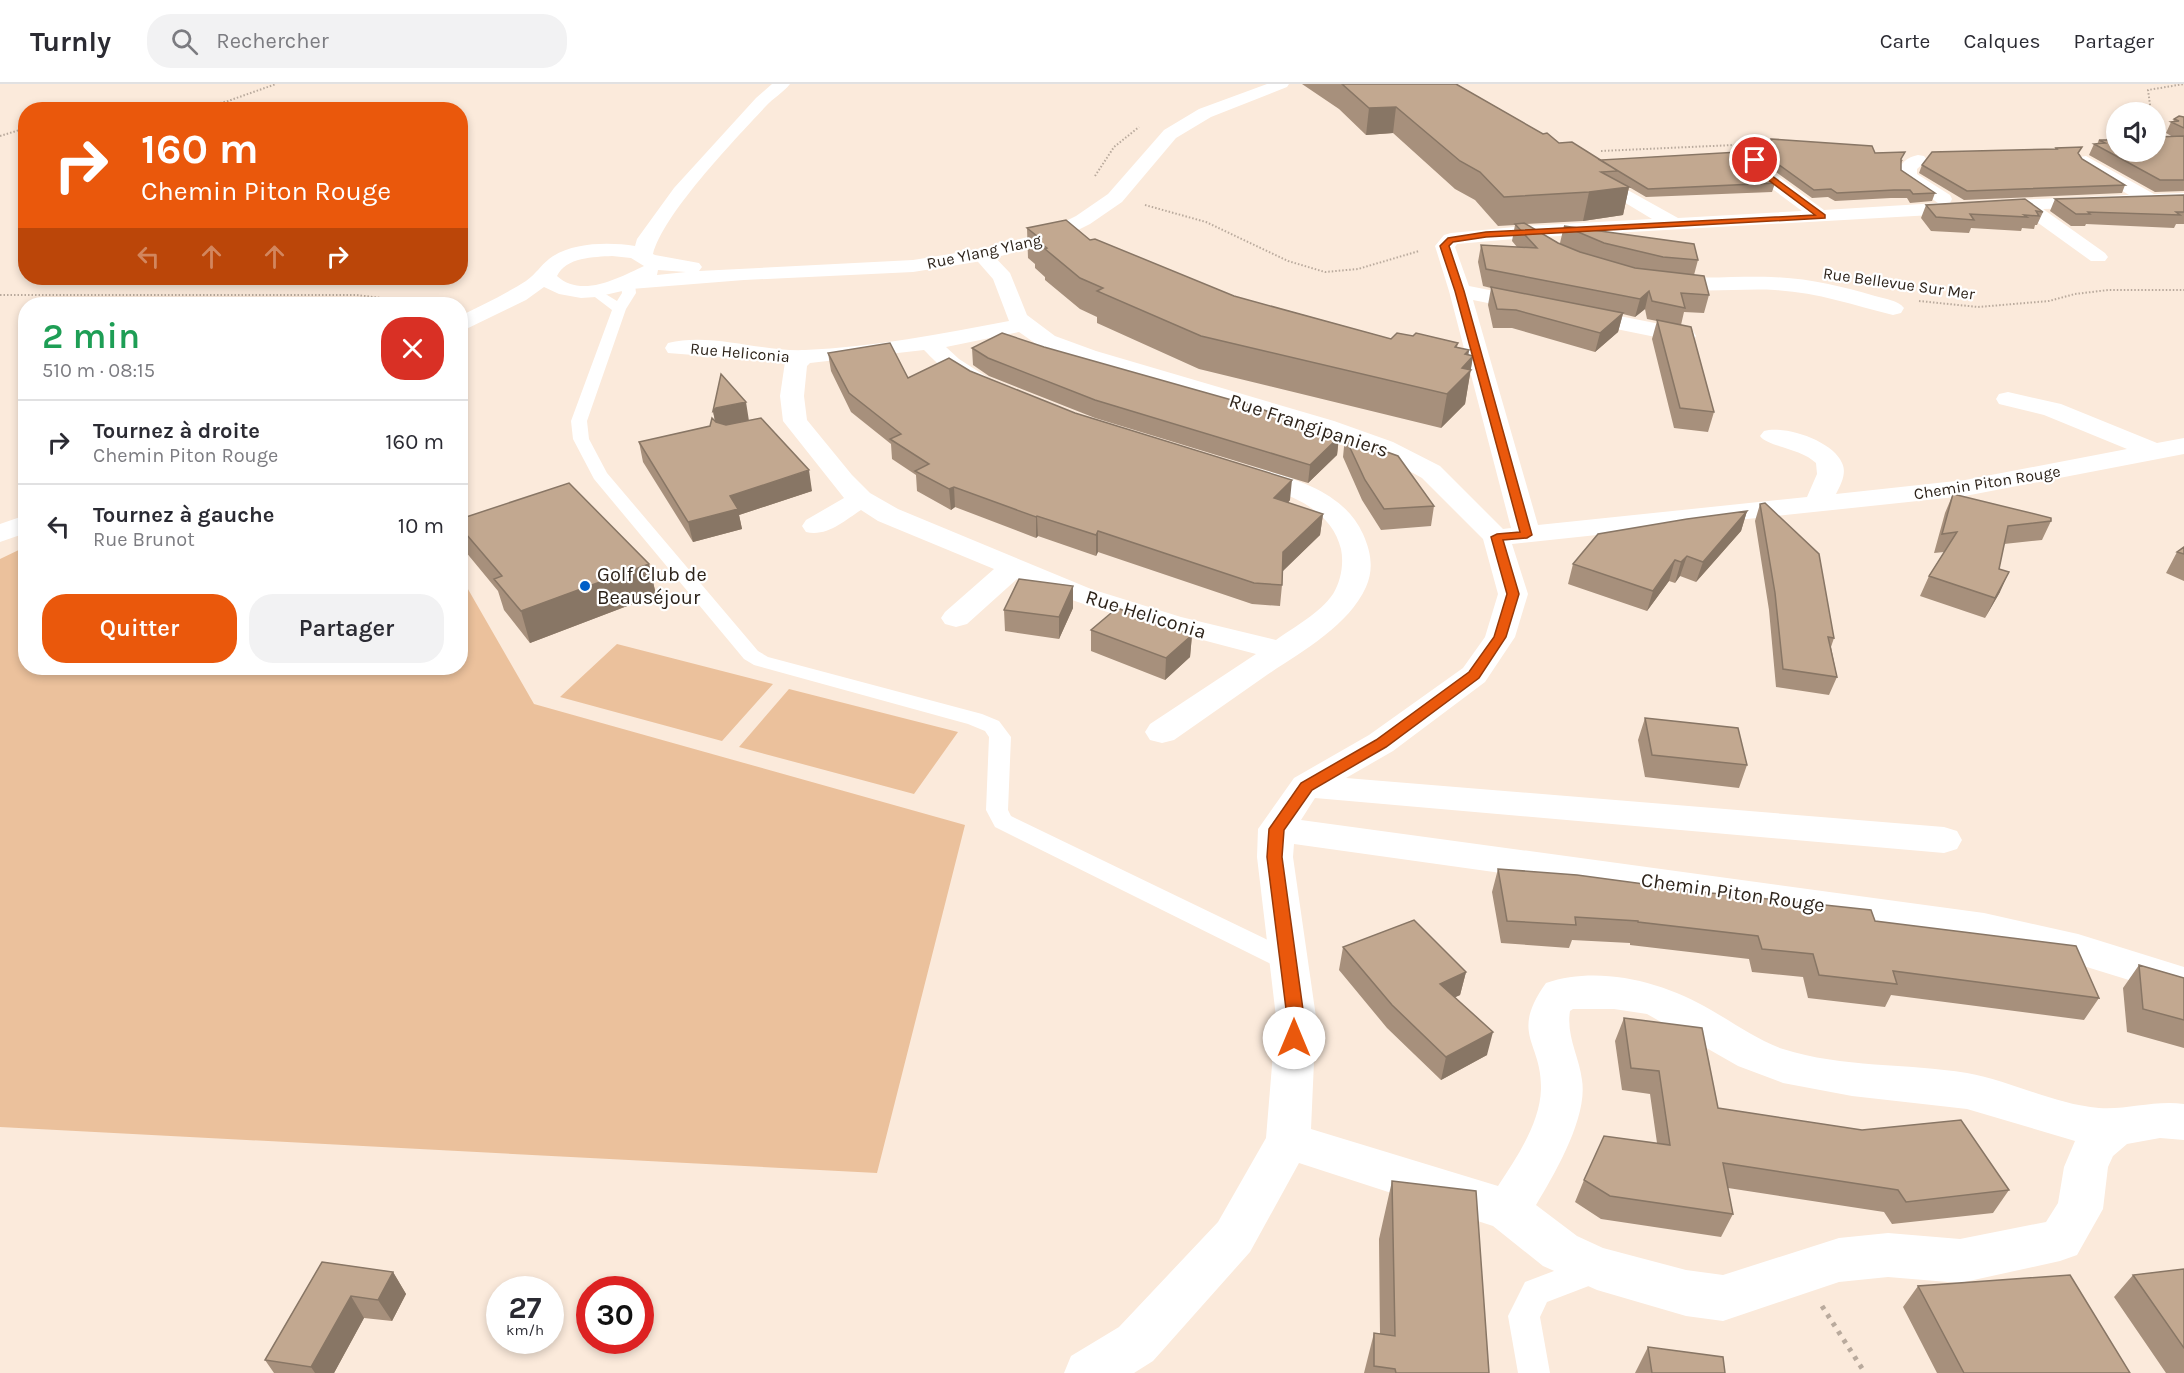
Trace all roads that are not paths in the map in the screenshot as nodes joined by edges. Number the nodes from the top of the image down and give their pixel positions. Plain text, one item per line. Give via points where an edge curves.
1 (782, 84) edge
2 (1281, 84) edge
3 (1561, 153) edge
4 (1755, 160) dead end
5 (1918, 160) dead end
6 (2086, 161) edge
7 (681, 192) junction
8 (2149, 199) junction
9 (2184, 199) edge
10 (2024, 204) junction
11 (1960, 209) junction
12 (1822, 217) junction
13 (1676, 225) junction
14 (1525, 232) junction
15 (1551, 249) edge
16 (594, 251) junction
17 (982, 255) junction
18 (2098, 257) dead end
19 (647, 258) junction
20 (744, 274) junction
21 (546, 277) junction
22 (1646, 279) edge
23 (630, 283) junction
24 (588, 291) junction
25 (1460, 291) junction
26 (1893, 308) dead end
27 (619, 309) junction
28 (468, 321) edge
29 (468, 322) edge
30 (1023, 325) junction
31 (1685, 336) edge
32 (929, 343) junction
33 (676, 348) dead end
34 (803, 357) junction
35 (1001, 392) edge
36 (2008, 399) dead end
37 (1773, 436) dead end
38 (2184, 446) edge
39 (2156, 452) junction
40 (1231, 469) edge
41 (861, 499) junction
42 (1816, 506) junction
43 (18, 526) edge
44 (816, 526) dead end
45 (0, 534) edge
46 (1512, 536) junction
47 (1013, 567) junction
48 (956, 618) dead end
49 (1281, 651) junction
50 (1162, 732) dead end
51 (1306, 786) junction
52 (1276, 829) junction
53 (1944, 840) dead end
54 (1288, 961) junction
55 (2184, 982) edge
56 (2184, 1122) edge
57 (2116, 1127) junction
58 (1288, 1141) junction
59 (1508, 1210) junction
60 (1597, 1269) junction
61 (1089, 1373) edge
62 (1534, 1373) edge

1 - 7 street via 762,100
2 - 17 street, Rue Ylang Ylang via 1205,112 1170,134 1115,198 1083,220 1047,238
3 - 13 street via 1602,183
4 - 12 street via 1761,172
5 - 11 street via 1910,165 1908,176
6 - 8 street
7 - 16 street via 650,219
7 - 19 street via 647,238
8 - 9 street
8 - 10 street
10 - 11 street
10 - 18 street
11 - 12 street
12 - 13 street
13 - 14 street
14 - 15 street
14 - 25 street via 1451,239 1444,246
16 - 19 street via 622,250
16 - 21 street via 554,264
17 - 20 street, Rue Ylang Ylang via 913,266
17 - 30 street via 1003,277
19 - 20 street
19 - 23 street via 651,267 648,272
20 - 23 street
21 - 24 street via 557,287
21 - 28 street
22 - 26 street via 1698,286 1809,286
23 - 24 street
23 - 27 lane
24 - 27 lane
24 - 29 street
25 - 31 street
25 - 46 street
27 - 54 lane via 579,422 581,439 600,475 751,655 992,726 1000,737 997,810 1003,821
30 - 32 street, Rue Heliconia
30 - 46 street, Rue Frangipaniers via 1047,341 1088,356 1384,447 1431,472
32 - 34 street, Rue Heliconia
32 - 35 street via 965,375
33 - 34 street, Rue Heliconia
34 - 41 street, Rue Heliconia via 794,369 784,423
36 - 39 street via 2052,409
37 - 42 street via 1811,447 1831,466
38 - 39 street, Chemin Piton Rouge
39 - 42 street, Chemin Piton Rouge via 1965,488
40 - 49 street via 1286,486 1335,512 1349,531 1357,557 1355,581 1341,603
41 - 44 street
41 - 47 street, Rue Heliconia via 888,515
42 - 46 street, Chemin Piton Rouge
43 - 45 street
46 - 51 street, Rue Frangipaniers via 1513,594 1500,637 1474,675 1381,743
47 - 48 street
47 - 49 street, Rue Heliconia via 1081,595 1170,623
49 - 50 street
51 - 52 street, Rue Frangipaniers
51 - 53 street
52 - 54 street via 1275,857
52 - 55 street, Chemin Piton Rouge via 1984,927 2078,949
54 - 58 street via 1296,1017
56 - 57 street via 2160,1120
57 - 59 street via 2069,1122 1969,1091 1825,1076 1780,1065 1665,1004 1591,991 1560,994 1549,1012 1548,1031 1562,1076 1562,1098 1532,1175
57 - 60 street via 2096,1144 2086,1167 2080,1209 2061,1240 1960,1261 1888,1255 1839,1260 1723,1298 1686,1293
58 - 59 street
58 - 61 street via 1234,1237 1136,1344
59 - 60 street via 1560,1251
60 - 62 lane via 1536,1292 1524,1316

